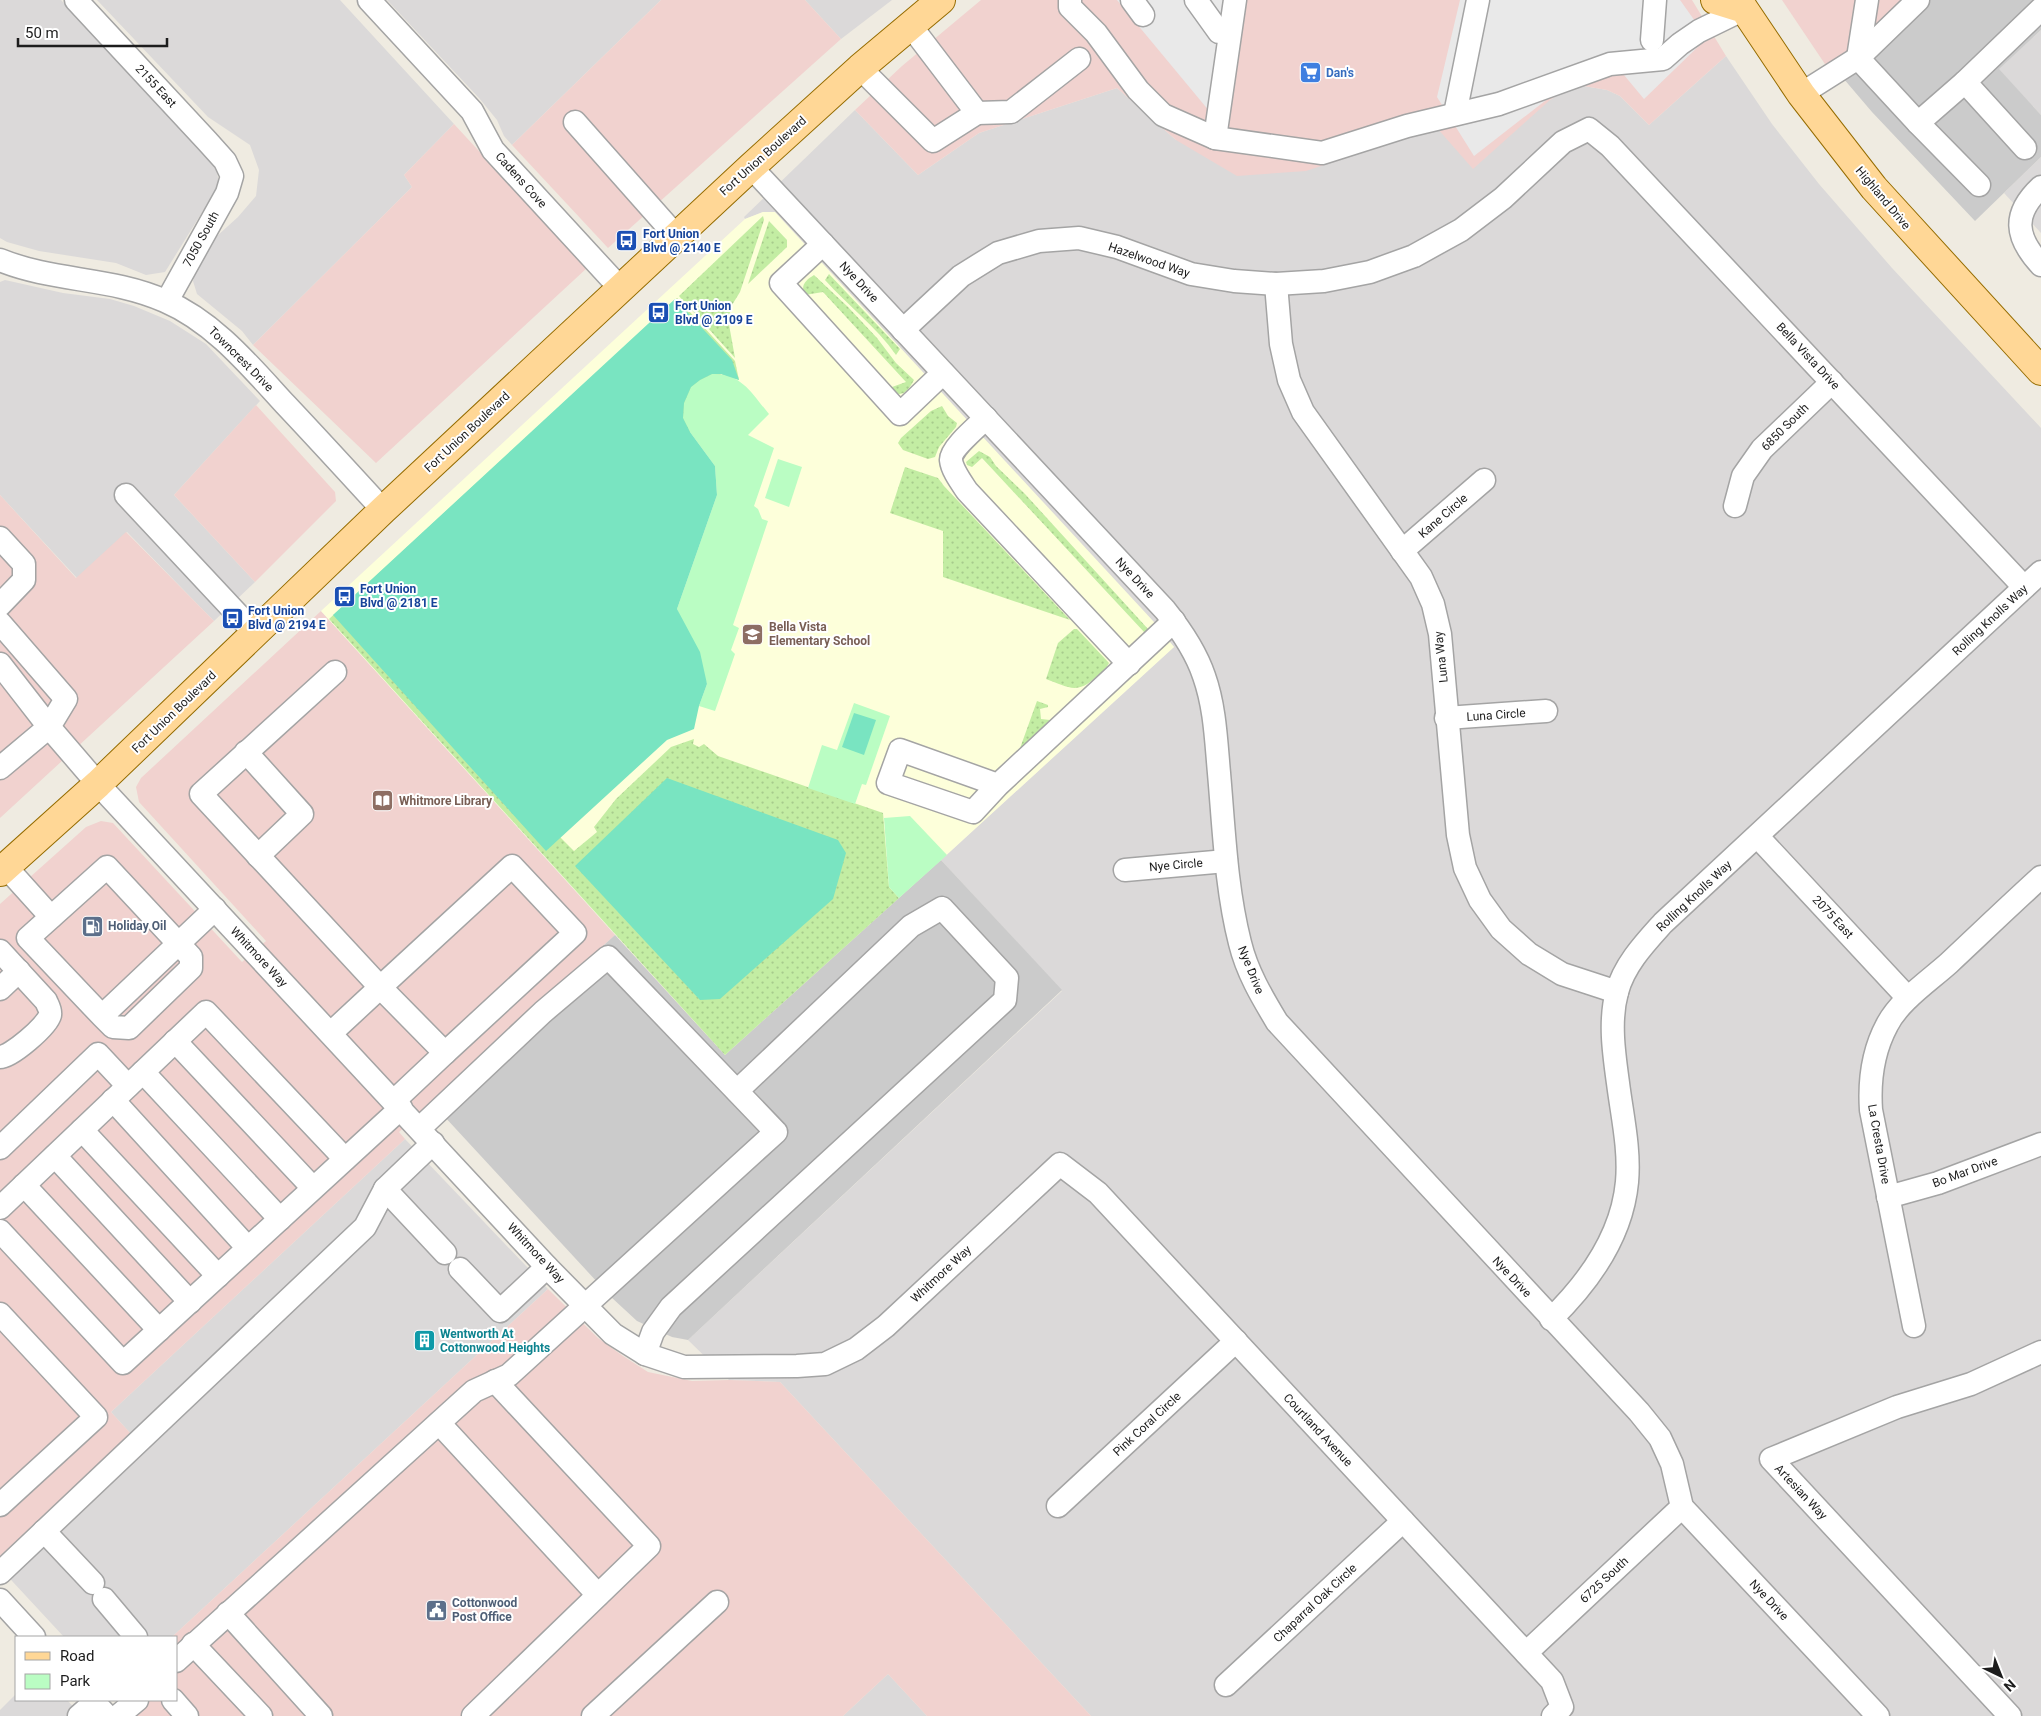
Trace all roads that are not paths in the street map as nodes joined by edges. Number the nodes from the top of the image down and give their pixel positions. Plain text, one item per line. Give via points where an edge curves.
1 (76, 0) edge
2 (369, 0) edge
3 (941, 0) edge
4 (1070, 0) edge
5 (1196, 0) edge
6 (1235, 0) edge
7 (1478, 0) edge
8 (1642, 0) edge
9 (1654, 0) edge
10 (1715, 0) edge
11 (1867, 0) edge
12 (1918, 0) edge
13 (1745, 4) edge
14 (2041, 9) edge
15 (910, 25) junction
16 (1219, 32) dead end
17 (1858, 58) junction
18 (1078, 59) dead end
19 (860, 68) junction
20 (1965, 82) junction
21 (1800, 94) junction
22 (977, 113) junction
23 (1455, 114) junction
24 (575, 122) dead end
25 (1918, 124) junction
26 (1589, 128) joint
27 (1215, 138) junction
28 (2024, 148) dead end
29 (751, 167) junction
30 (232, 176) joint
31 (1979, 185) dead end
32 (2041, 187) edge
33 (676, 236) junction
34 (823, 244) junction
35 (0, 260) edge
36 (2041, 265) edge
37 (1276, 284) junction
38 (620, 288) junction
39 (167, 301) junction
40 (903, 330) junction
41 (2041, 371) edge
42 (943, 373) junction
43 (1832, 382) junction
44 (986, 418) junction
45 (1484, 480) dead end
46 (126, 495) dead end
47 (1735, 506) dead end
48 (383, 510) junction
49 (1, 540) edge
50 (1402, 551) junction
51 (2041, 572) edge
52 (2024, 587) junction
53 (0, 606) edge
54 (1174, 621) junction
55 (0, 623) edge
56 (255, 633) junction
57 (0, 645) edge
58 (0, 664) edge
59 (1129, 664) junction
60 (335, 672) dead end
61 (1546, 711) dead end
62 (55, 718) junction
63 (1446, 718) junction
64 (246, 752) junction
65 (0, 768) edge
66 (98, 784) junction
67 (998, 785) dead end
68 (1758, 837) junction
69 (258, 856) junction
70 (1226, 861) junction
71 (3, 870) edge
72 (1125, 870) dead end
73 (2041, 877) edge
74 (215, 909) junction
75 (51, 917) junction
76 (178, 943) junction
77 (0, 951) edge
78 (19, 972) junction
79 (380, 987) junction
80 (0, 989) edge
81 (1617, 992) junction
82 (1908, 998) junction
83 (330, 1033) junction
84 (175, 1041) junction
85 (446, 1053) junction
86 (0, 1057) edge
87 (128, 1086) junction
88 (737, 1091) junction
89 (397, 1104) junction
90 (82, 1130) junction
91 (427, 1136) junction
92 (2041, 1144) edge
93 (0, 1148) edge
94 (55, 1156) junction
95 (344, 1160) junction
96 (1060, 1164) joint
97 (24, 1185) junction
98 (313, 1188) junction
99 (385, 1189) junction
100 (1888, 1197) junction
101 (0, 1208) edge
102 (280, 1218) junction
103 (0, 1231) edge
104 (248, 1248) junction
105 (548, 1267) junction
106 (218, 1276) junction
107 (190, 1302) junction
108 (585, 1305) junction
109 (0, 1314) edge
110 (1551, 1318) junction
111 (1914, 1326) dead end
112 (159, 1330) junction
113 (1236, 1341) junction
114 (2041, 1352) edge
115 (645, 1354) junction
116 (495, 1381) junction
117 (439, 1423) junction
118 (1, 1503) edge
119 (1058, 1506) dead end
120 (1682, 1507) junction
121 (1403, 1521) junction
122 (44, 1531) junction
123 (0, 1573) edge
124 (598, 1596) junction
125 (0, 1600) edge
126 (717, 1602) dead end
127 (228, 1613) junction
128 (33, 1636) edge
129 (135, 1636) edge
130 (193, 1644) junction
131 (1526, 1653) junction
132 (178, 1659) edge
133 (1226, 1685) dead end
134 (135, 1701) edge
135 (174, 1701) edge
136 (1558, 1712) edge
137 (118, 1716) edge
138 (187, 1716) edge
139 (261, 1716) edge
140 (321, 1716) edge
141 (473, 1716) edge
142 (593, 1716) edge
143 (1878, 1716) edge
144 (2010, 1716) edge

1 - 30 street, 2155 East via 225,161
2 - 38 street, Cadens Cove via 472,110 493,150
3 - 15 main road, Fort Union Boulevard
4 - 27 street via 1070,7 1096,33 1138,90 1163,115
5 - 16 street
6 - 27 street
7 - 23 street
8 - 9 street via 1647,32
10 - 13 main road
11 - 17 street
12 - 17 street
13 - 21 main road, Highland Drive
13 - 23 street via 1680,44 1663,59 1610,64 1499,104
14 - 20 street
15 - 19 main road, Fort Union Boulevard
15 - 22 street
17 - 21 street
17 - 25 street
18 - 22 street via 1011,112
19 - 22 street via 933,141
19 - 29 main road, Fort Union Boulevard
20 - 25 street
20 - 28 street
21 - 41 main road, Highland Drive via 1912,232
23 - 27 street via 1322,152
24 - 33 street
25 - 31 street
26 - 37 street, Hazelwood Way via 1563,142 1503,198 1461,230 1414,256 1370,272 1324,281
26 - 43 street, Bella Vista Drive via 1610,146
29 - 33 main road, Fort Union Boulevard
29 - 34 street, Nye Drive
30 - 39 street, 7050 South via 227,193
32 - 36 street via 2023,207 2019,225 2029,252
33 - 38 main road, Fort Union Boulevard
34 - 40 street, Nye Drive
34 - 42 street via 781,283 900,414
35 - 39 street, Towncrest Drive via 54,275 128,287
37 - 40 street, Hazelwood Way via 1191,274 1118,247 1079,238 1039,241 998,252 969,272
37 - 50 street, Luna Way via 1281,344 1289,380 1303,412
38 - 48 main road, Fort Union Boulevard
39 - 48 street, Towncrest Drive via 199,319 228,344
40 - 42 street, Nye Drive
42 - 44 street, Nye Drive
43 - 47 street, 6850 South via 1762,449 1743,476
43 - 52 street, Bella Vista Drive
44 - 54 street, Nye Drive
44 - 59 street via 952,455 960,481
45 - 50 street, Kane Circle
46 - 56 street
48 - 56 main road, Fort Union Boulevard
49 - 53 street via 24,564 24,580
50 - 63 street, Luna Way via 1421,578 1433,604 1440,634
51 - 52 street, Rolling Knolls Way
52 - 68 street, Rolling Knolls Way
54 - 59 street
54 - 70 street, Nye Drive via 1204,675 1214,716
55 - 62 street via 66,699
56 - 66 main road, Fort Union Boulevard
57 - 62 street
58 - 62 street
59 - 67 street
60 - 64 street
61 - 63 street, Luna Circle
62 - 65 street
62 - 66 street, Whitmore Way
63 - 81 street, Luna Way via 1458,835 1465,868 1480,900 1501,929 1529,954 1562,974
64 - 69 street via 302,814
64 - 69 street via 201,794
66 - 71 main road, Fort Union Boulevard
66 - 74 street, Whitmore Way
68 - 81 street, Rolling Knolls Way via 1663,923 1628,967
68 - 82 street, 2075 East
69 - 79 street
70 - 72 street, Nye Circle
70 - 110 street, Nye Drive via 1240,945 1255,986 1277,1022
71 - 75 street
73 - 82 street, La Cresta Drive
74 - 76 street
74 - 83 street, Whitmore Way
75 - 76 street via 107,867
75 - 76 street via 28,938 102,1016
77 - 78 street
78 - 80 street
78 - 86 street via 46,1001 50,1017 15,1051
79 - 83 street
79 - 85 street
79 - 85 street via 512,866 575,934
81 - 110 street, Rolling Knolls Way via 1614,1039 1627,1182 1620,1218 1606,1251 1586,1281
82 - 100 street, La Cresta Drive via 1888,1023 1878,1044 1870,1090
83 - 89 street, Whitmore Way
84 - 87 street
84 - 95 street via 206,1012
84 - 98 street
85 - 89 street
87 - 90 street
87 - 93 street via 98,1054
87 - 102 street
87 - 104 street
88 - 91 street via 608,957 543,1012
88 - 108 street via 776,1132
88 - 115 street via 911,926 942,908 1007,978 1005,1000 672,1306 653,1332
89 - 91 street, Whitmore Way
89 - 95 street
90 - 94 street
90 - 106 street
91 - 99 street
91 - 105 street, Whitmore Way
92 - 100 street, Bo Mar Drive via 1938,1184
94 - 97 street
94 - 107 street
95 - 98 street
96 - 113 street, Courtland Avenue via 1098,1193
96 - 115 street, Whitmore Way via 886,1326 856,1349 825,1364 684,1367
97 - 101 street
97 - 112 street
98 - 102 street
99 - 105 street via 500,1312
99 - 122 street via 365,1228
100 - 111 street, La Cresta Drive
102 - 104 street
103 - 112 street via 123,1363
104 - 106 street
105 - 108 street, Whitmore Way
106 - 107 street
107 - 112 street
108 - 115 street, Whitmore Way via 613,1334
108 - 116 street via 509,1374
109 - 118 street via 96,1417
110 - 120 street, Nye Drive via 1660,1438 1672,1464
113 - 119 street, Pink Coral Circle
113 - 121 street, Courtland Avenue
114 - 144 street, Artesian Way via 1970,1384 1897,1407 1771,1459
116 - 117 street via 474,1391
116 - 124 street via 649,1546
117 - 124 street
117 - 127 street
120 - 131 street, 6725 South
120 - 143 street, Nye Drive
121 - 131 street, Courtland Avenue
121 - 133 street, Chaparral Oak Circle
122 - 123 street
122 - 129 street
124 - 141 street
125 - 128 street
126 - 142 street
127 - 130 street
127 - 140 street
130 - 132 street
130 - 139 street
131 - 136 street, Courtland Avenue via 1552,1681
134 - 137 street
135 - 138 street

